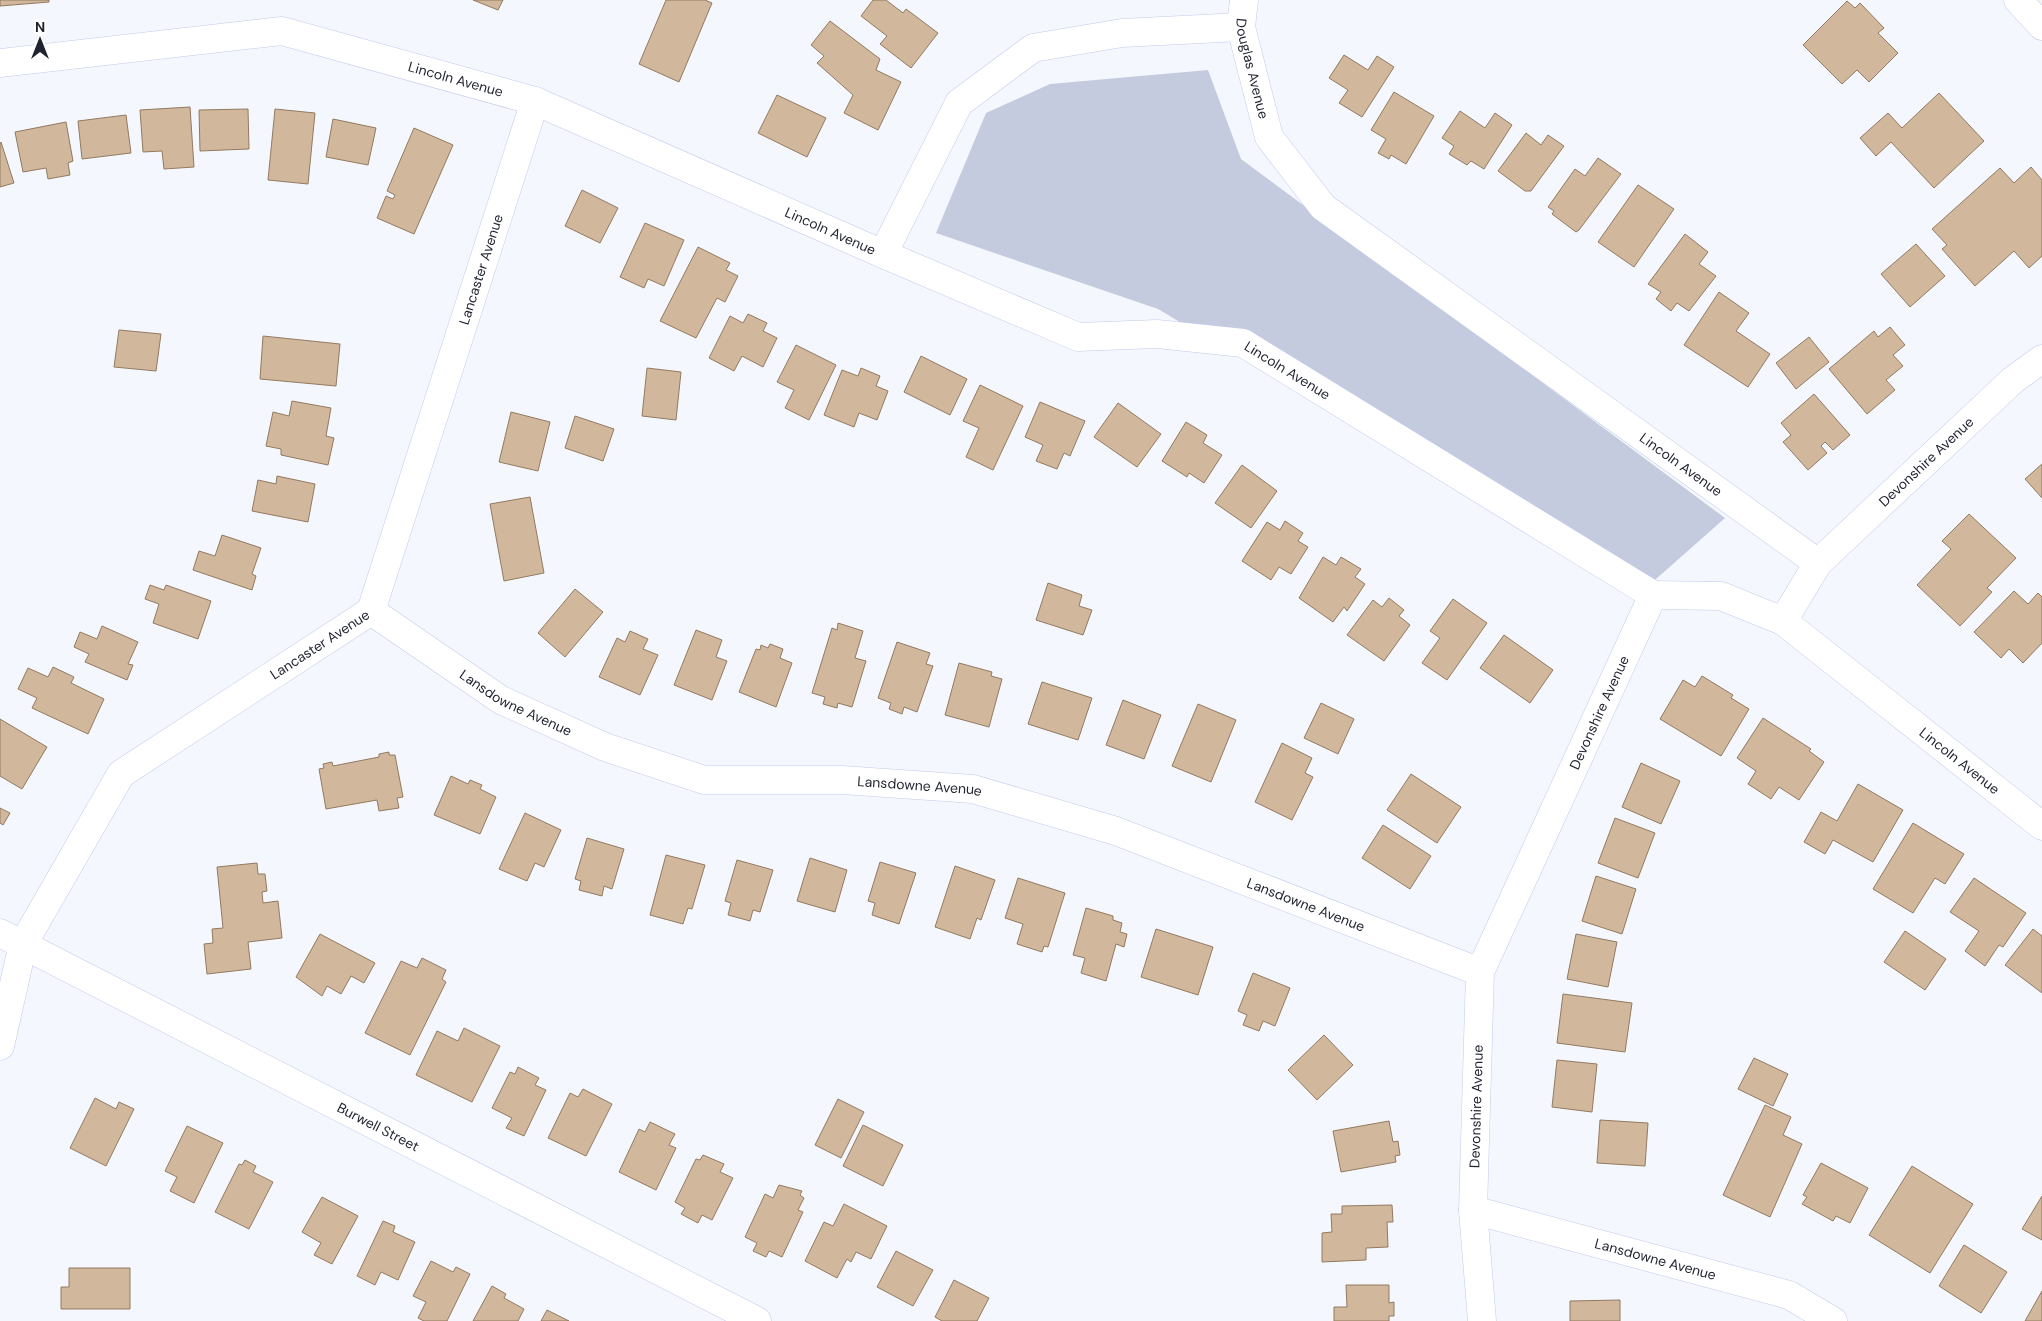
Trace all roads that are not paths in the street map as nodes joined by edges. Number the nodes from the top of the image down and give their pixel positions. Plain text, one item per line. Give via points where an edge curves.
1 (1244, 0) edge
2 (2018, 0) edge
3 (2042, 26) edge
4 (1241, 27) junction
5 (0, 63) edge
6 (536, 100) junction
7 (1269, 137) joint
8 (883, 254) junction
9 (2042, 359) edge
10 (1818, 563) junction
11 (1653, 595) junction
12 (371, 611) junction
13 (1784, 621) junction
14 (2042, 826) edge
15 (11, 939) edge
16 (1480, 972) junction
17 (0, 1046) edge
18 (1473, 1210) junction
19 (757, 1321) edge
20 (1482, 1321) edge
21 (1833, 1321) edge

1 - 4 street, Douglas Avenue
2 - 3 street
4 - 7 street, Douglas Avenue
4 - 8 street, Lincoln Avenue via 1122,33 1033,48 959,103
5 - 6 street, Lincoln Avenue via 282,31
6 - 8 street, Lincoln Avenue
6 - 12 street, Lancaster Avenue
7 - 10 street, Lincoln Avenue via 1323,207
8 - 11 street, Lincoln Avenue via 1078,337 1157,334 1243,343
9 - 10 street, Devonshire Avenue via 2013,380
10 - 13 street, Devonshire Avenue
11 - 13 street via 1721,596
11 - 16 street, Devonshire Avenue
12 - 15 street, Lancaster Avenue via 121,774
12 - 16 street, Lansdowne Avenue via 501,700 605,747 704,780 842,780 973,789 1116,831
13 - 14 street, Lincoln Avenue
15 - 17 street, Lancaster Avenue
15 - 19 street, Burwell Street
16 - 18 street, Devonshire Avenue
18 - 20 street, Devonshire Avenue
18 - 21 street, Lansdowne Avenue via 1789,1295

